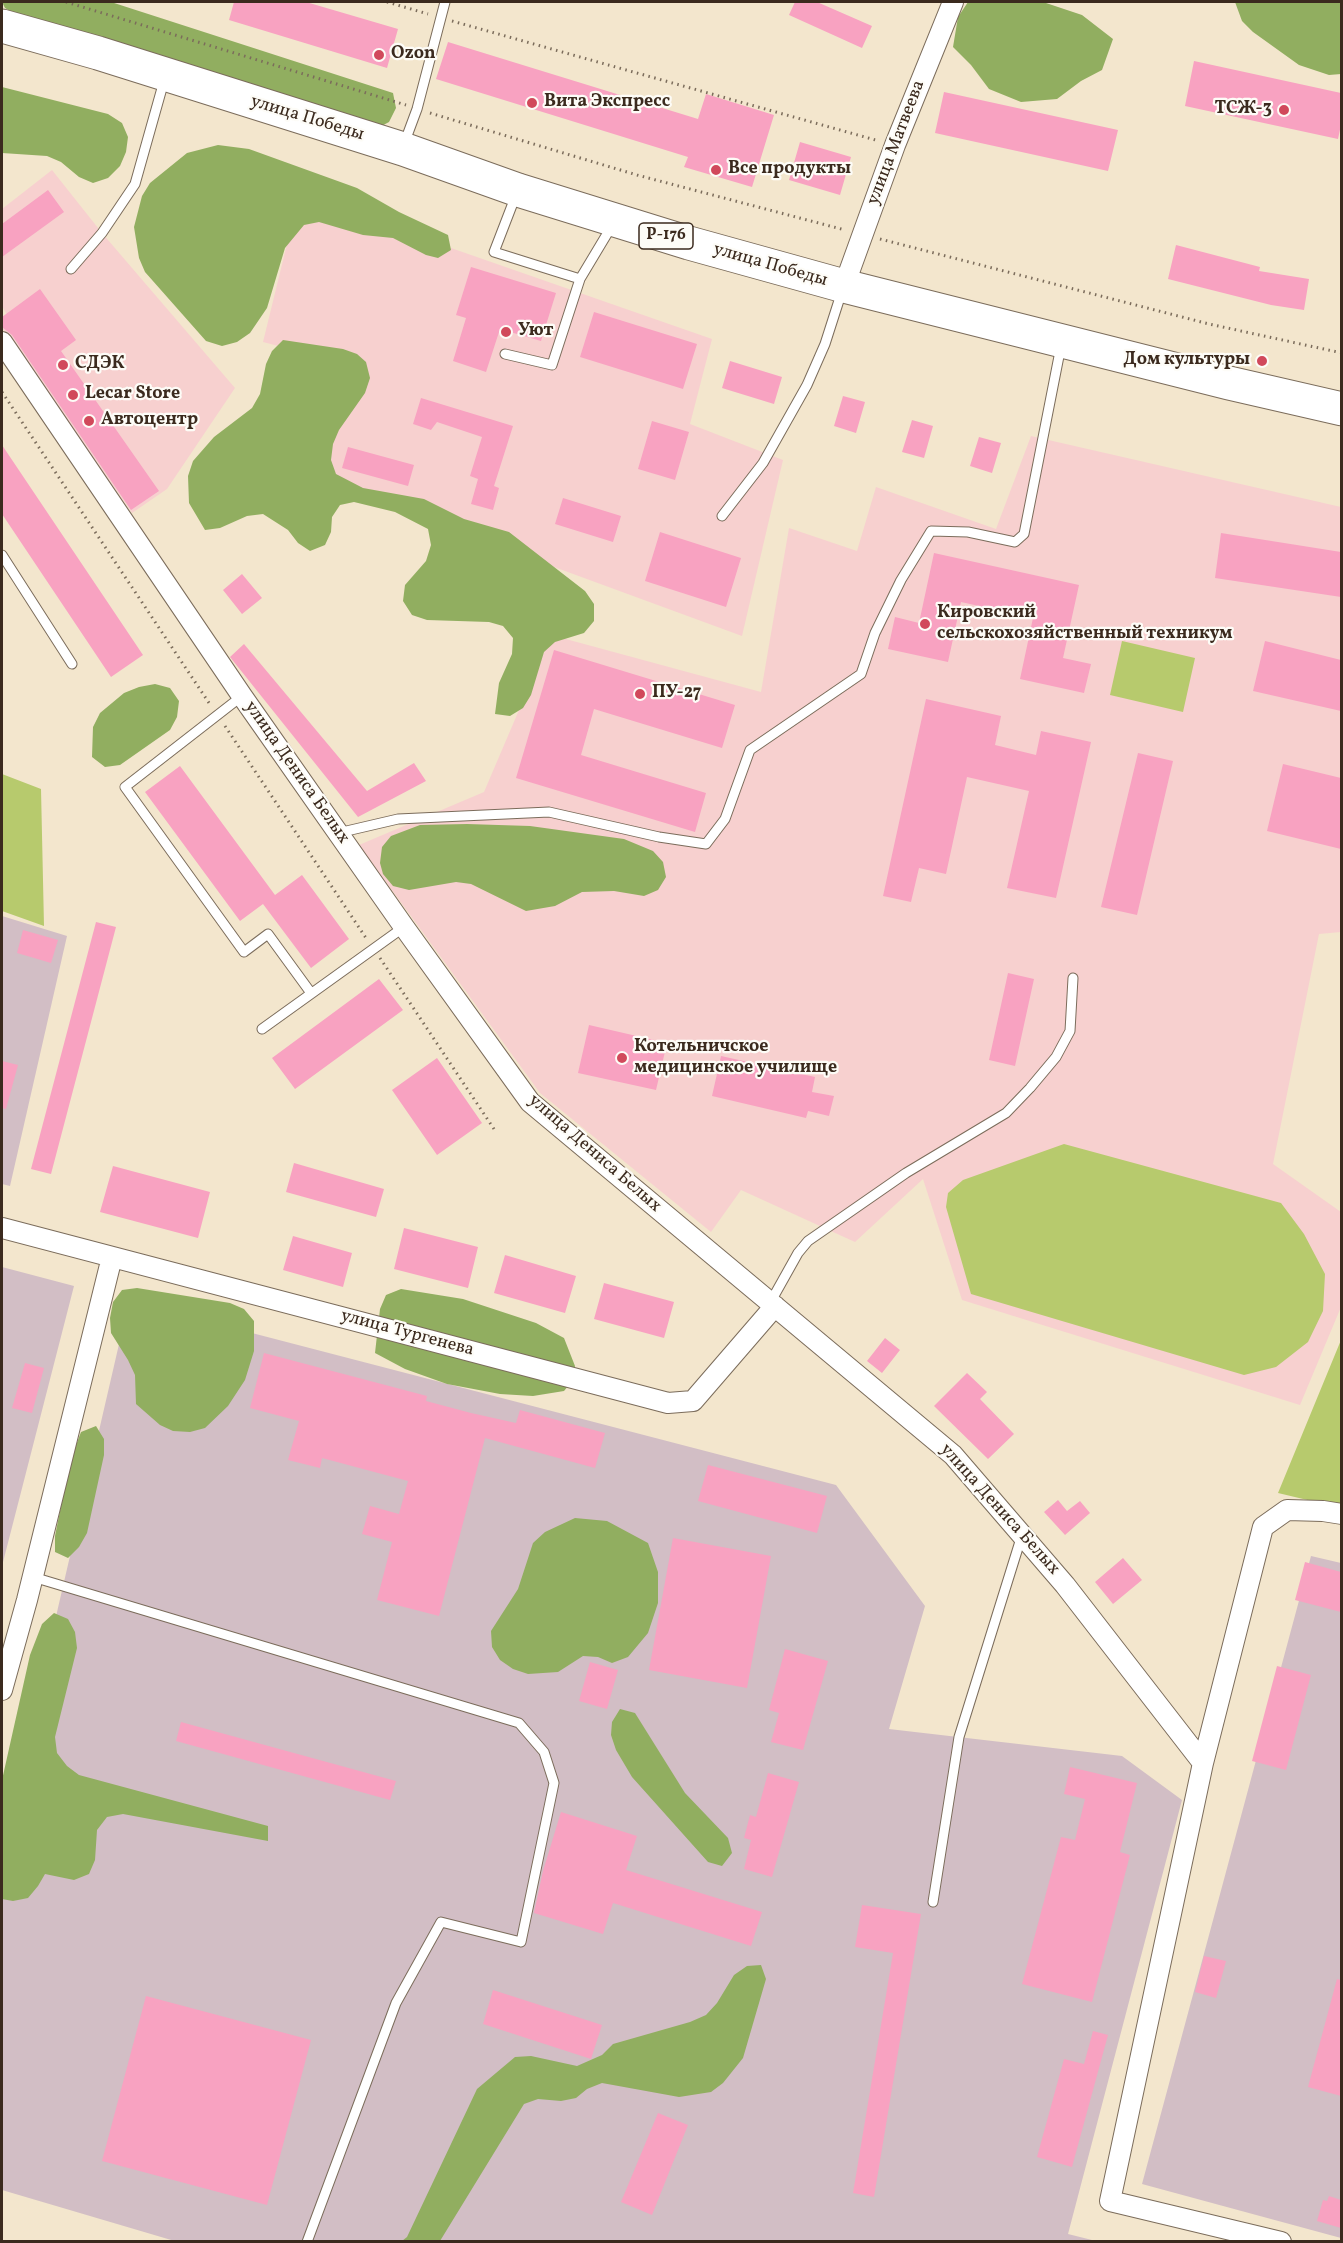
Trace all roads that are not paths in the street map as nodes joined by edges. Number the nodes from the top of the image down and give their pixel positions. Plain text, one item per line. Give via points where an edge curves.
1 (445, 2) edge
2 (953, 2) edge
3 (2, 26) edge
4 (166, 76) junction
5 (403, 149) junction
6 (518, 190) junction
7 (616, 220) junction
8 (70, 269) dead end
9 (580, 279) junction
10 (844, 286) junction
11 (1062, 340) junction
12 (2, 342) edge
13 (505, 354) dead end
14 (1341, 409) edge
15 (722, 516) dead end
16 (2, 555) edge
17 (72, 664) dead end
18 (242, 696) junction
19 (338, 833) junction
20 (404, 927) junction
21 (1073, 978) dead end
22 (311, 993) junction
23 (262, 1029) dead end
24 (2, 1228) edge
25 (112, 1257) junction
26 (772, 1305) junction
27 (1341, 1514) edge
28 (1022, 1535) junction
29 (33, 1577) junction
30 (2, 1690) edge
31 (1203, 1763) junction
32 (933, 1902) dead end
33 (307, 2241) edge
34 (1281, 2241) edge

1 - 5 lane
2 - 10 street, улица Матвеева
3 - 4 highway, улица Победы / Р-176
4 - 5 highway, улица Победы / Р-176
4 - 8 lane via 135,184 102,233
5 - 6 highway, улица Победы / Р-176
6 - 7 highway, улица Победы / Р-176
6 - 9 lane via 494,252
7 - 9 lane
7 - 10 highway, улица Победы / Р-176
9 - 13 lane via 552,364
10 - 11 highway, улица Победы / Р-176
10 - 15 lane via 807,385 763,463
11 - 14 highway, улица Победы / Р-176
11 - 19 lane via 1024,534 1015,542 968,532 931,531 880,622 861,674 750,750 725,819 706,844 549,812 398,819
12 - 18 street, улица Дениса Белых
16 - 17 lane
18 - 19 street, улица Дениса Белых
18 - 22 lane via 125,787 244,952 268,934
19 - 20 street, улица Дениса Белых
20 - 22 lane
20 - 26 street, улица Дениса Белых via 530,1102
21 - 26 lane via 1070,1031 1056,1058 1030,1088 1006,1113 906,1173 808,1240
22 - 23 lane
24 - 25 street, улица Тургенева
25 - 26 street, улица Тургенева via 668,1402 693,1401
25 - 29 street
26 - 28 street, улица Дениса Белых via 953,1455
27 - 31 street via 1287,1510 1263,1527
28 - 31 street, улица Дениса Белых
28 - 32 lane via 959,1737
29 - 30 street
29 - 33 lane via 519,1723 544,1752 554,1783 521,1942 441,1922 396,2003
31 - 34 street via 1110,2201

